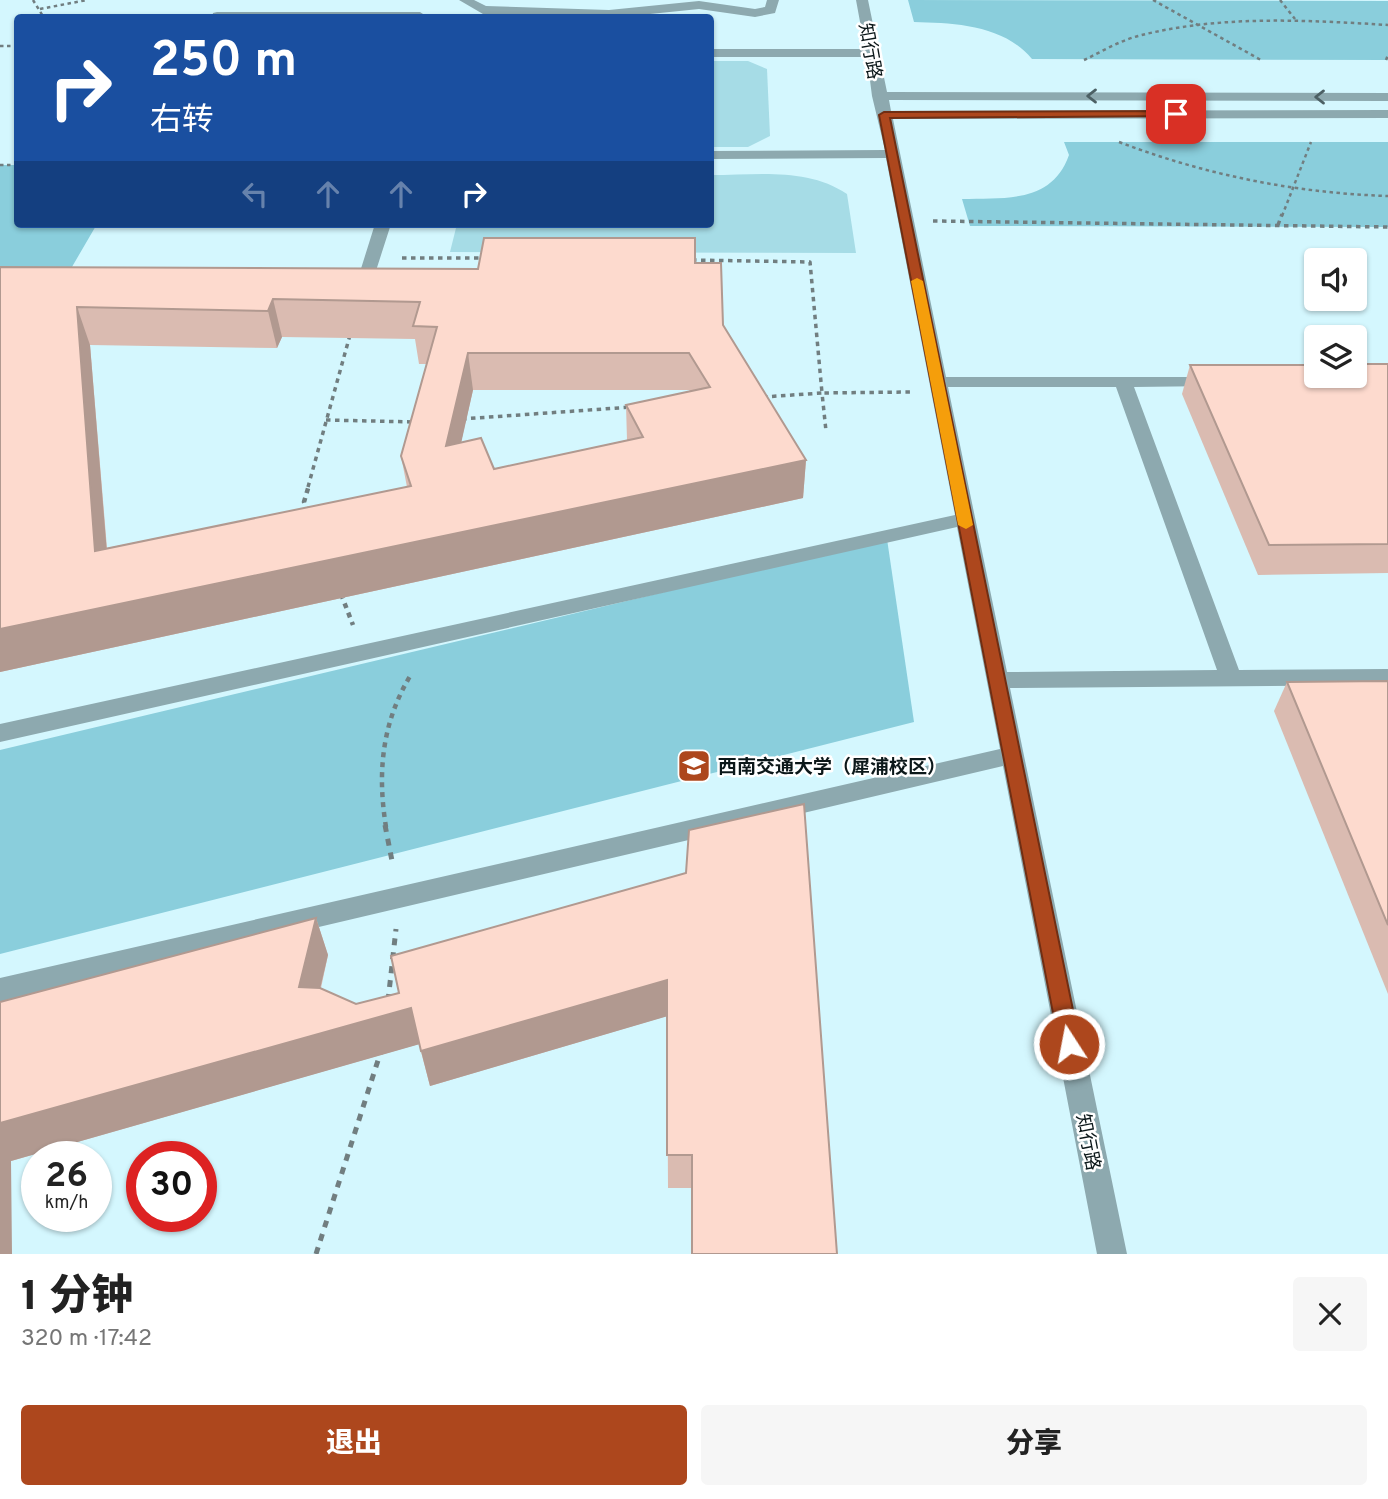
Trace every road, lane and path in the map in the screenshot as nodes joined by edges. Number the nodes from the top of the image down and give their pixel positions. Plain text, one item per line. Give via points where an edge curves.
1 (33, 0) edge
2 (87, 0) edge
3 (465, 0) edge
4 (774, 0) edge
5 (862, 0) edge
6 (1153, 0) edge
7 (1280, 0) edge
8 (40, 9) junction
9 (42, 14) edge
10 (481, 14) edge
11 (1296, 20) junction
12 (1388, 25) edge
13 (1202, 27) junction
14 (714, 53) edge
15 (871, 53) junction
16 (1388, 55) edge
17 (1084, 60) dead end
18 (1261, 60) dead end
19 (1386, 60) dead end
20 (1388, 97) edge
21 (882, 105) junction
22 (1388, 114) edge
23 (1118, 142) dead end
24 (1311, 142) dead end
25 (891, 154) junction
26 (714, 155) edge
27 (1291, 187) junction
28 (1388, 196) edge
29 (905, 221) junction
30 (1278, 225) junction
31 (1388, 226) edge
32 (382, 228) edge
33 (373, 257) junction
34 (496, 258) edge
35 (687, 260) edge
36 (338, 280) edge
37 (351, 331) edge
38 (1123, 381) junction
39 (1234, 381) edge
40 (938, 386) junction
41 (822, 393) junction
42 (754, 398) edge
43 (644, 406) edge
44 (326, 420) junction
45 (453, 420) edge
46 (426, 422) edge
47 (826, 430) dead end
48 (309, 514) edge
49 (964, 519) junction
50 (339, 589) edge
51 (443, 633) junction
52 (363, 651) junction
53 (1388, 677) edge
54 (1231, 678) junction
55 (996, 680) junction
56 (0, 733) edge
57 (1012, 755) junction
58 (400, 895) junction
59 (0, 990) edge
60 (387, 1010) edge
61 (382, 1045) edge
62 (316, 1254) edge
63 (1112, 1254) edge

1 - 8 path
2 - 8 path
3 - 10 street
4 - 10 street via 771,10 755,12 699,5 609,14
5 - 15 street, 知行路
6 - 13 path
7 - 11 path
8 - 9 path
11 - 12 path
11 - 13 path
13 - 17 path via 1136,37
13 - 18 path
14 - 15 street
15 - 21 street, 知行路
16 - 19 path
20 -> 21 street
21 - 22 street
21 - 25 street, 知行路
23 - 27 path via 1159,159
24 - 27 path
25 - 26 street
25 - 29 street, 知行路
27 - 28 path
27 - 30 path
29 - 30 path
29 - 40 street, 知行路
30 - 31 path
32 - 33 street
33 - 34 path
33 - 36 street via 365,280
35 - 41 path via 810,261
37 - 44 path
38 - 39 street
38 - 40 street
38 - 54 street
40 - 41 path
40 - 49 street, 知行路
41 - 42 path
41 - 47 path
43 - 45 path
44 - 46 path
44 - 48 path via 304,502
49 - 51 street
49 - 55 street, 知行路
50 - 52 path
51 - 52 street
51 - 58 path via 400,690 380,757 383,823
52 - 56 street
53 - 54 street
54 - 55 street
55 - 57 street, 知行路
57 - 58 street
57 - 63 street, 知行路
58 - 59 street
58 - 60 path
61 - 62 path

